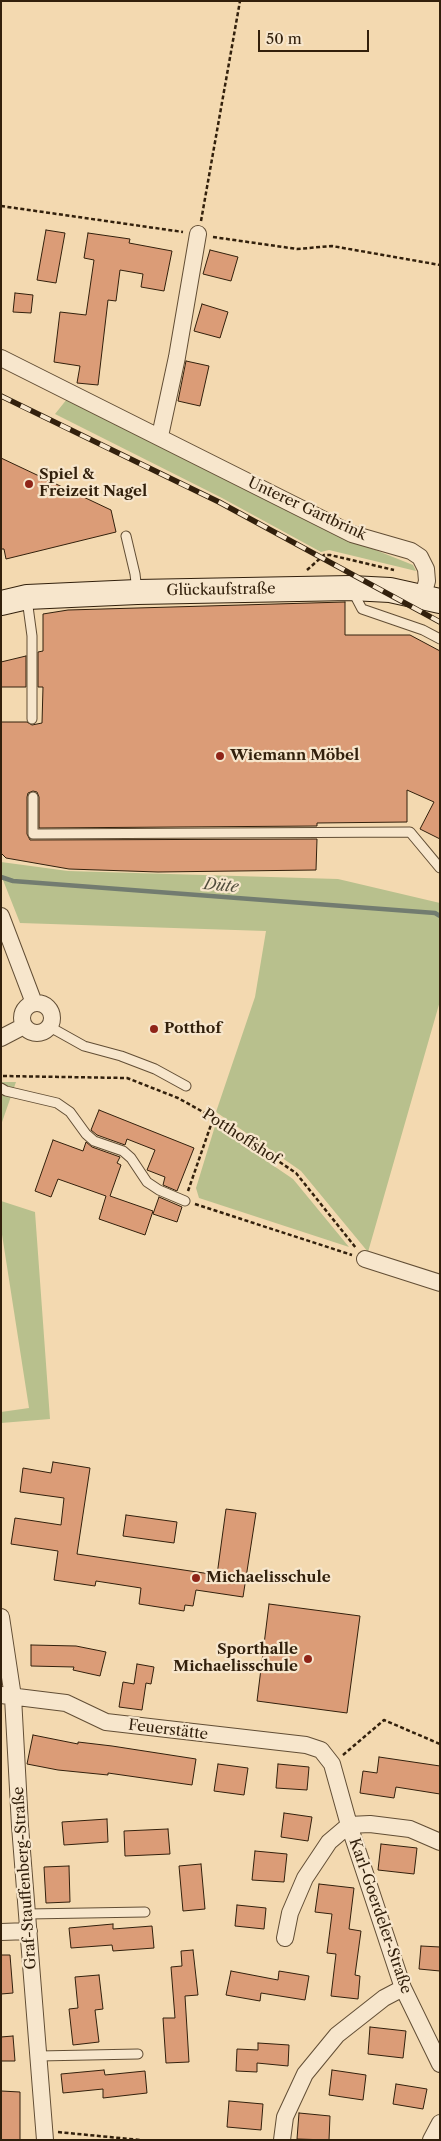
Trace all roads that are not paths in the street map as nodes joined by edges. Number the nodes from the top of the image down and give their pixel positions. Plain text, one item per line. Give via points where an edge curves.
1 (198, 234) road end
2 (1, 358) edge
3 (160, 436) junction
4 (126, 536) dead end
5 (351, 588) junction
6 (136, 592) junction
7 (27, 598) junction
8 (431, 599) edge
9 (1, 603) edge
10 (440, 639) edge
11 (32, 718) dead end
12 (33, 797) dead end
13 (440, 868) edge
14 (1, 916) edge
15 (34, 1003) junction
16 (24, 1026) junction
17 (50, 1027) junction
18 (1, 1038) edge
19 (186, 1086) dead end
20 (1, 1088) edge
21 (185, 1201) road end
22 (365, 1259) road end
23 (440, 1284) edge
24 (1, 1617) edge
25 (7, 1696) edge
26 (332, 1764) joint
27 (349, 1825) junction
28 (440, 1842) edge
29 (145, 1912) dead end
30 (28, 1914) junction
31 (29, 1930) junction
32 (1, 1932) edge
33 (285, 1938) dead end
34 (403, 1988) junction
35 (138, 2054) dead end
36 (39, 2056) junction
37 (439, 2062) edge
38 (440, 2123) edge
39 (45, 2135) edge
40 (282, 2140) edge
41 (431, 2140) edge

1 - 3 street
2 - 3 street, Unterer Gartbrink
3 - 8 street, Unterer Gartbrink via 352,534 411,551 426,569
4 - 6 lane
5 - 6 main road, Glückaufstraße
5 - 8 main road, Glückaufstraße via 390,590
5 - 10 lane via 362,609
6 - 7 main road, Glückaufstraße
7 - 9 main road, Glückaufstraße
7 - 11 lane via 32,636
12 - 13 lane via 33,834 410,832
14 - 15 street
15 - 16 street via 23,1012
15 - 17 street via 49,1008 53,1017
16 - 17 street via 37,1033
16 - 18 street
17 - 19 lane via 84,1046 155,1069
20 - 21 lane via 57,1103 70,1112 94,1141 123,1151 131,1158 147,1182
22 - 23 street
24 - 25 street, Graf-Stauffenberg-Straße
25 - 26 street, Feuerstätte via 66,1703 106,1722 306,1745 321,1750
25 - 30 street, Graf-Stauffenberg-Straße
26 - 27 street, Karl-Goerdeler-Straße
27 - 28 street via 410,1829
27 - 33 street via 329,1842 306,1878 290,1913
27 - 34 street, Karl-Goerdeler-Straße
29 - 30 lane
30 - 31 street, Graf-Stauffenberg-Straße
31 - 32 street
31 - 36 street, Graf-Stauffenberg-Straße
34 - 37 street, Karl-Goerdeler-Straße
34 - 40 street via 384,1998 337,2035 305,2074 285,2117
35 - 36 lane
36 - 39 street, Graf-Stauffenberg-Straße
38 - 41 street

